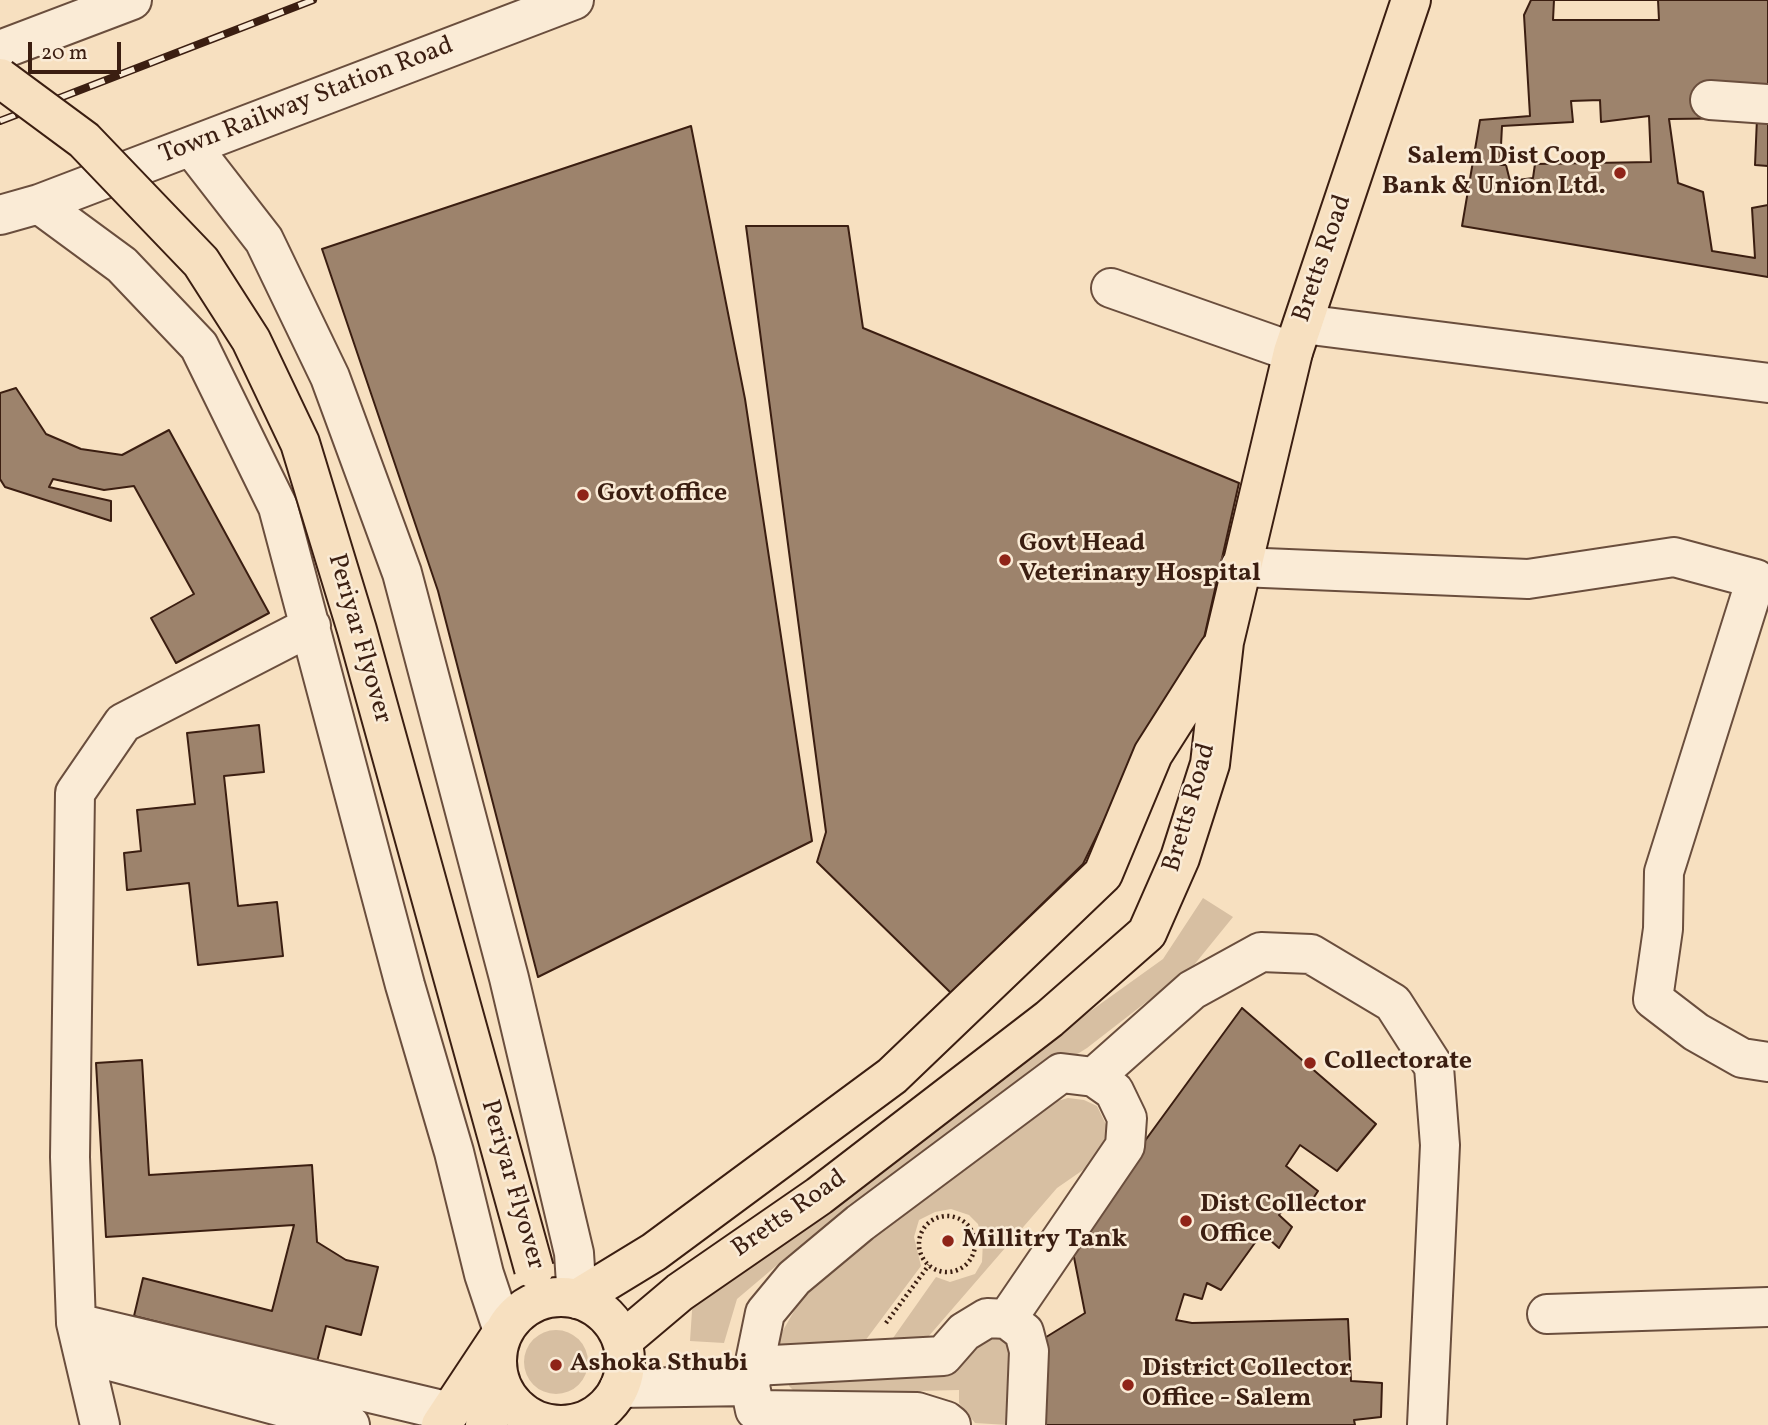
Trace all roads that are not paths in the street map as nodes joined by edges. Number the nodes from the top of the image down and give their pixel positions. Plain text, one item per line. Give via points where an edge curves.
1 (132, 0) edge
2 (574, 0) edge
3 (1411, 0) edge
4 (0, 50) edge
5 (0, 78) edge
6 (1710, 100) dead end
7 (1768, 104) edge
8 (191, 146) junction
9 (39, 204) junction
10 (0, 215) edge
11 (1111, 288) dead end
12 (1298, 338) junction
13 (1768, 383) edge
14 (1240, 566) junction
15 (311, 626) junction
16 (1224, 642) junction
17 (1768, 1062) edge
18 (1094, 1077) junction
19 (552, 1289) junction
20 (1768, 1307) edge
21 (1547, 1314) dead end
22 (1007, 1319) junction
23 (503, 1331) junction
24 (80, 1339) junction
25 (622, 1341) junction
26 (752, 1376) junction
27 (618, 1407) edge
28 (495, 1410) edge
29 (446, 1418) edge
30 (100, 1425) edge
31 (350, 1425) edge
32 (569, 1425) edge
33 (951, 1425) edge
34 (1026, 1425) edge
35 (1427, 1425) edge

1 - 4 street
2 - 8 street, Town Railway Station Road
3 - 12 main road, Bretts Road
5 - 19 main road, Periyar Flyover, bridge via 84,140 201,261 250,341 300,443
6 - 7 street
8 - 9 street, Town Railway Station Road
8 - 19 street via 264,240 330,377 402,573 509,978 574,1253
9 - 10 street, Town Railway Station Road
9 - 15 street via 122,265 199,346 278,507
11 - 12 street
12 - 13 street
12 - 14 main road, Bretts Road
14 - 16 main road, Bretts Road
14 - 17 street via 1528,579 1674,557 1756,579 1664,872 1663,929 1653,999 1742,1058
15 - 23 street via 484,1275
15 - 24 street via 123,723 75,793 70,1157
16 - 19 main road via 1153,754 1103,874 892,1076 654,1252
16 - 25 main road, Bretts Road via 1210,764 1180,858 1147,933 1049,1019 819,1196 680,1292
18 - 22 street via 1114,1091 1127,1118 1125,1146
18 - 26 street via 1060,1073 794,1278 765,1313
18 - 35 street via 1192,990 1261,952 1311,954 1392,1003 1434,1067 1440,1145
19 - 23 main road via 520,1311
19 - 25 main road via 605,1314
20 - 21 street
22 - 26 street via 987,1318 964,1332 943,1356 858,1361
22 - 34 street via 1024,1332 1029,1351
23 - 28 main road via 496,1352
23 - 29 main road
24 - 29 street
24 - 30 street
24 - 31 street
25 - 27 main road via 625,1357
26 - 27 street
26 - 33 street via 755,1410 916,1412
27 - 32 main road
28 - 32 main road via 517,1409 551,1425

